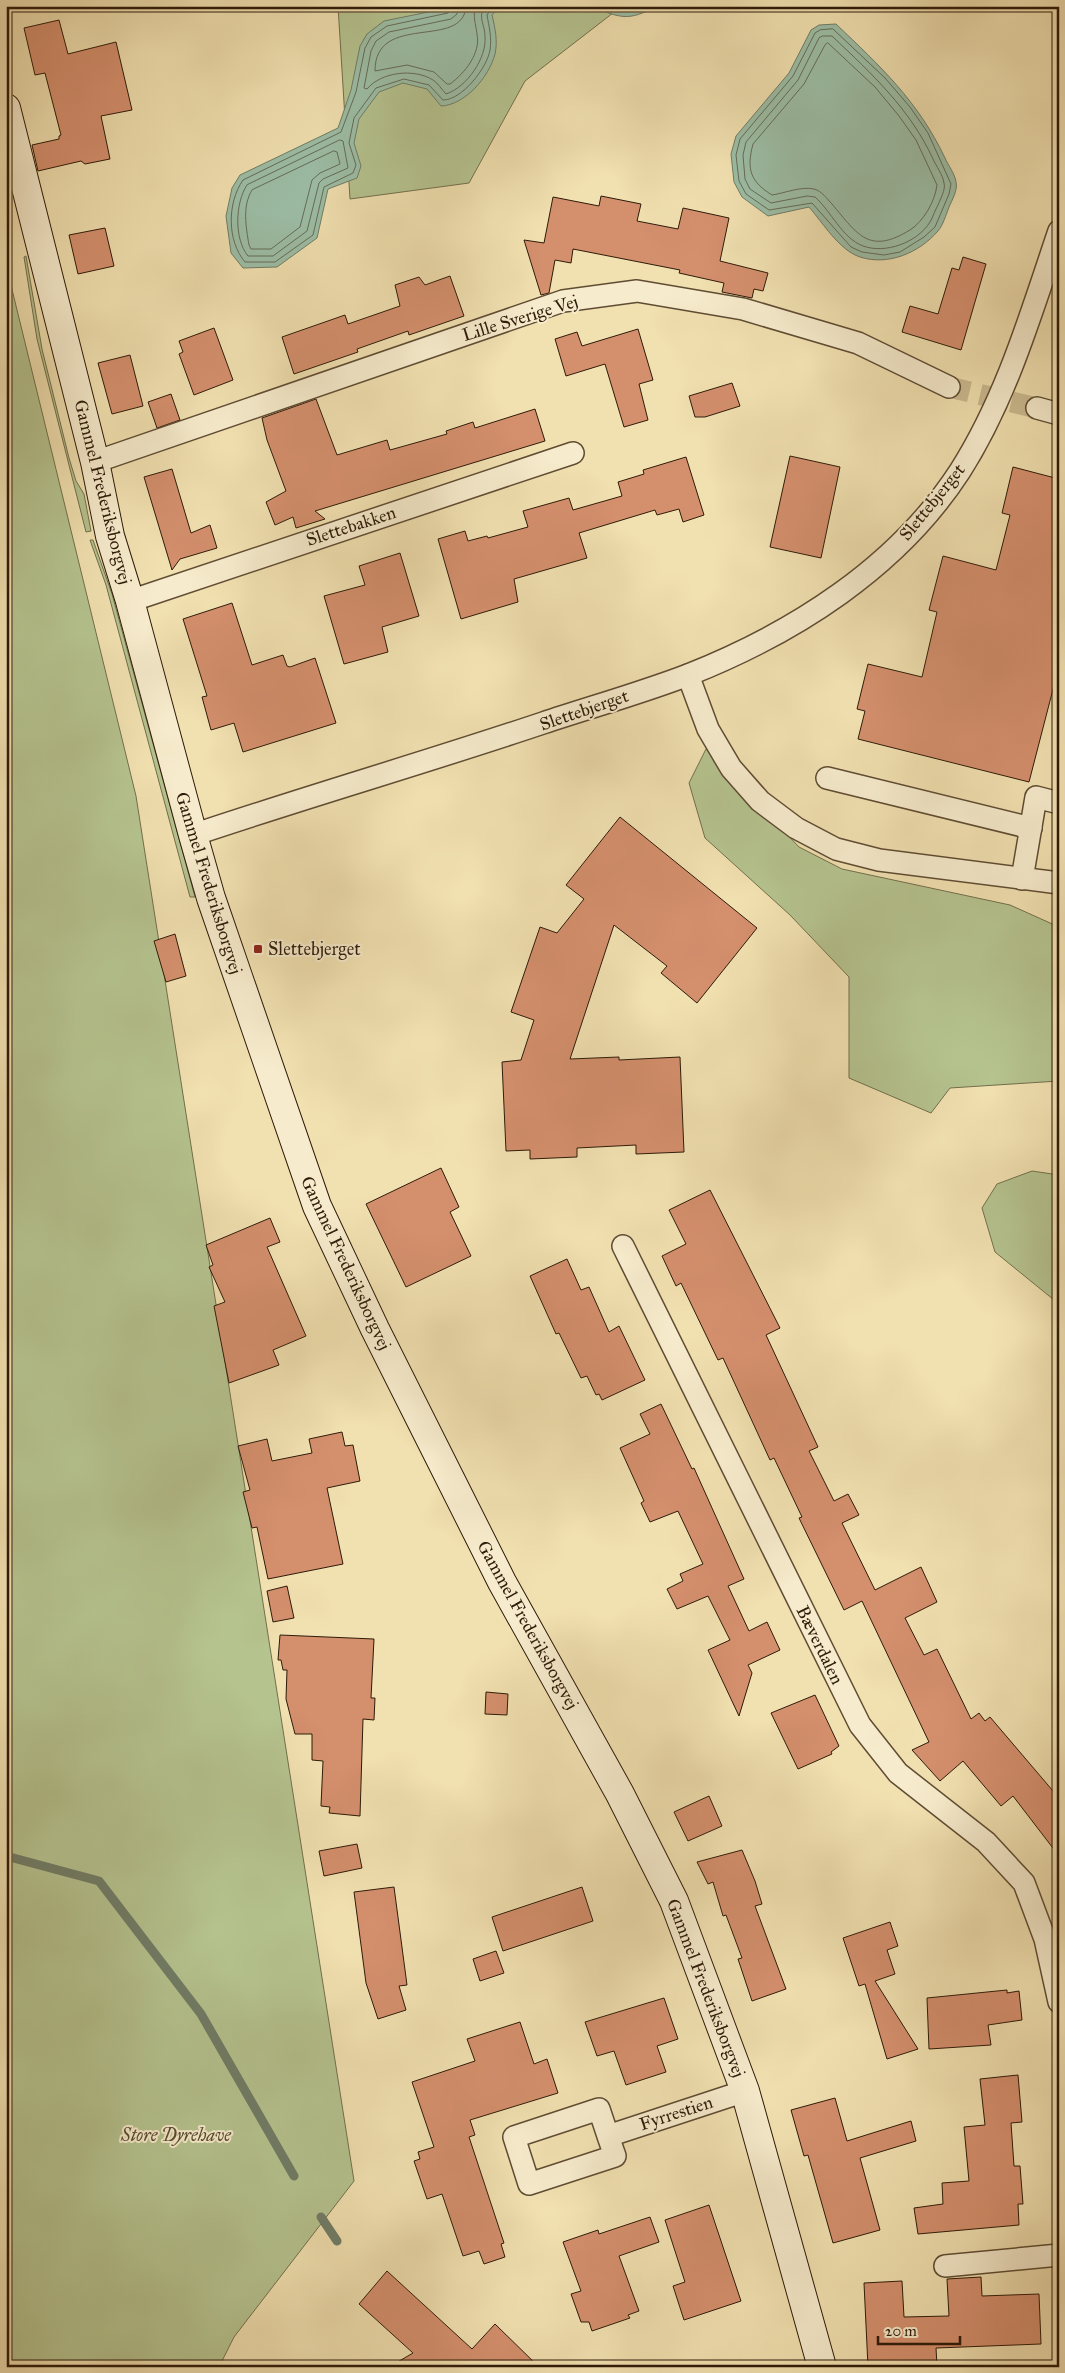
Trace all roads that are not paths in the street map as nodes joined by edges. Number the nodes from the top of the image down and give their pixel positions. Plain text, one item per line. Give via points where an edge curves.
1 (6, 108) edge
2 (1059, 231) edge
3 (949, 387) tunnel mouth
4 (1037, 408) tunnel mouth
5 (1059, 414) edge
6 (573, 453) dead end
7 (95, 462) junction
8 (130, 601) junction
9 (688, 675) junction
10 (827, 778) dead end
11 (1059, 803) edge
12 (1031, 828) junction
13 (193, 835) junction
14 (1022, 879) junction
15 (1059, 883) edge
16 (623, 1246) dead end
17 (1059, 2002) edge
18 (745, 2091) junction
19 (608, 2136) junction
20 (1059, 2255) edge
21 (945, 2266) dead end
22 (822, 2367) edge

1 - 7 street, Gammel Frederiksborgvej
2 - 9 street, Slettebjerget via 1012,371 988,424 958,473 924,518 884,559 839,596 782,631
3 - 7 street, Lille Sverige Vej via 858,343 743,309 637,291 563,301
4 - 5 street
6 - 8 street, Slettebakken
7 - 8 street, Gammel Frederiksborgvej via 110,536
8 - 13 street, Gammel Frederiksborgvej
9 - 13 street, Slettebjerget via 435,760 290,802
9 - 14 street via 708,729 731,768 760,801 796,828 836,848 880,860
10 - 12 street
11 - 12 street via 1036,797
12 - 14 street
13 - 18 street, Gammel Frederiksborgvej via 211,898 317,1206 502,1582 620,1794 674,1901
14 - 15 street
16 - 17 street, Bæverdalen via 860,1725 898,1774 986,1842 1024,1883 1045,1939
18 - 19 street, Fyrrestien
18 - 22 street, Gammel Frederiksborgvej
19 - 19 street via 599,2109 514,2137 530,2184 615,2156
20 - 21 street

